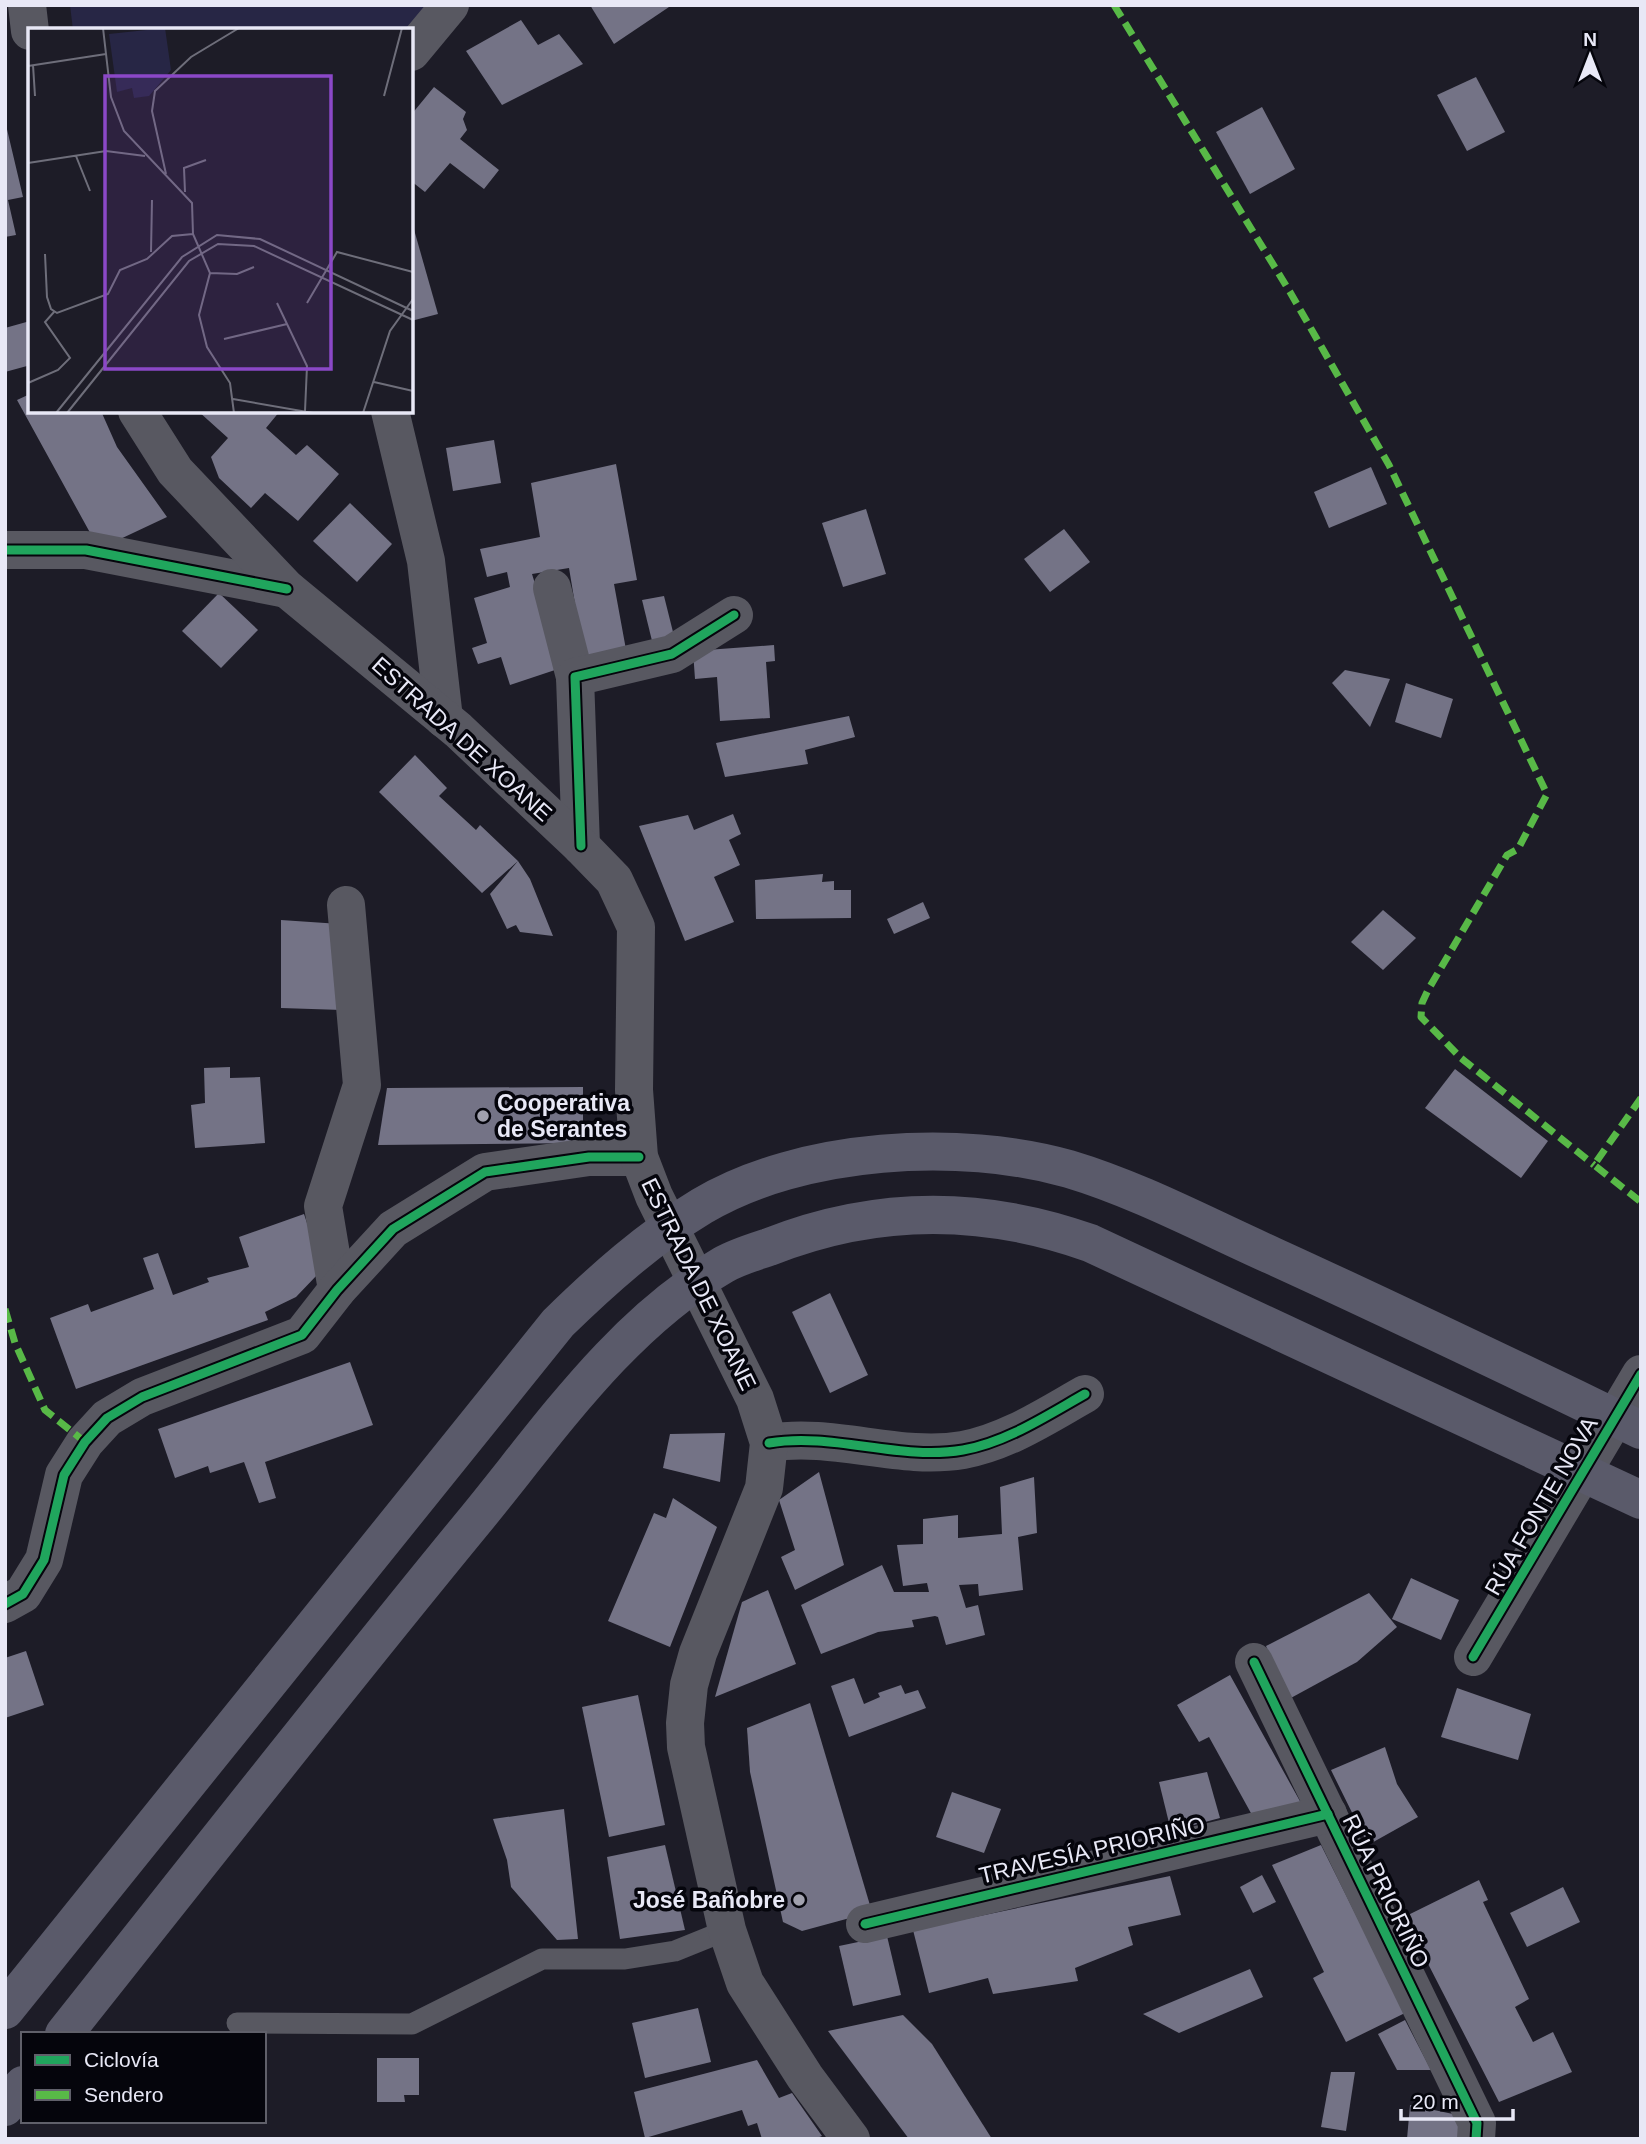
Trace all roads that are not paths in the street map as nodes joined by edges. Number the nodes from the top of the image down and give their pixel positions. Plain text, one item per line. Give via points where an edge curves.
1 (27, 5) edge
2 (450, 5) edge
3 (30, 28) edge
4 (413, 50) edge
5 (138, 413) edge
6 (390, 413) edge
7 (5, 550) edge
8 (552, 588) dead end
9 (287, 589) junction
10 (734, 615) dead end
11 (575, 677) junction
12 (444, 719) junction
13 (581, 846) junction
14 (346, 905) dead end
15 (639, 1157) junction
16 (337, 1290) junction
17 (1641, 1374) edge
18 (1085, 1394) dead end
19 (1641, 1430) edge
20 (769, 1443) junction
21 (1641, 1500) edge
22 (5, 1604) edge
23 (1474, 1657) dead end
24 (1254, 1662) dead end
25 (1328, 1814) junction
26 (865, 1924) dead end
27 (727, 1930) junction
28 (5, 2010) edge
29 (237, 2023) dead end
30 (66, 2032) edge
31 (21, 2087) edge
32 (5, 2107) edge
33 (851, 2139) edge
34 (1476, 2139) edge

1 - 3 street
2 - 4 street
5 - 9 street, ESTRADA DE XOANE via 175,471
6 - 12 street via 426,561
7 - 9 street via 86,550
8 - 11 street
9 - 12 street, ESTRADA DE XOANE
10 - 11 street via 672,654
11 - 13 street
12 - 13 street, ESTRADA DE XOANE
13 - 15 street, ESTRADA DE XOANE via 614,880 636,927 634,1090
14 - 16 street via 362,1085 323,1206
15 - 16 street via 589,1157 485,1172 393,1229
15 - 20 street, ESTRADA DE XOANE via 755,1399
16 - 22 street via 302,1335 142,1396 107,1418 64,1475 44,1560 23,1594
17 - 23 street, RÚA FONTE NOVA
18 - 20 street via 1014,1434 962,1450 912,1452 784,1440
19 - 28 highway via 1334,1284 1068,1169 939,1152 872,1154 814,1163 749,1185 704,1205 641,1250 558,1323
20 - 27 street, ESTRADA DE XOANE via 764,1488 698,1653 685,1723 686,1747
21 - 30 highway via 1090,1243 1043,1226 951,1213 898,1215 821,1228 724,1264 660,1310 614,1351 404,1606
24 - 25 street, RÚA PRIORIÑO
25 - 26 street, TRAVESÍA PRIORIÑO
25 - 34 street, RÚA PRIORIÑO via 1477,2123
27 - 29 lane via 675,1951 637,1957 542,1959 412,2024
27 - 33 street, ESTRADA DE XOANE via 746,1983 805,2077
31 - 32 highway

